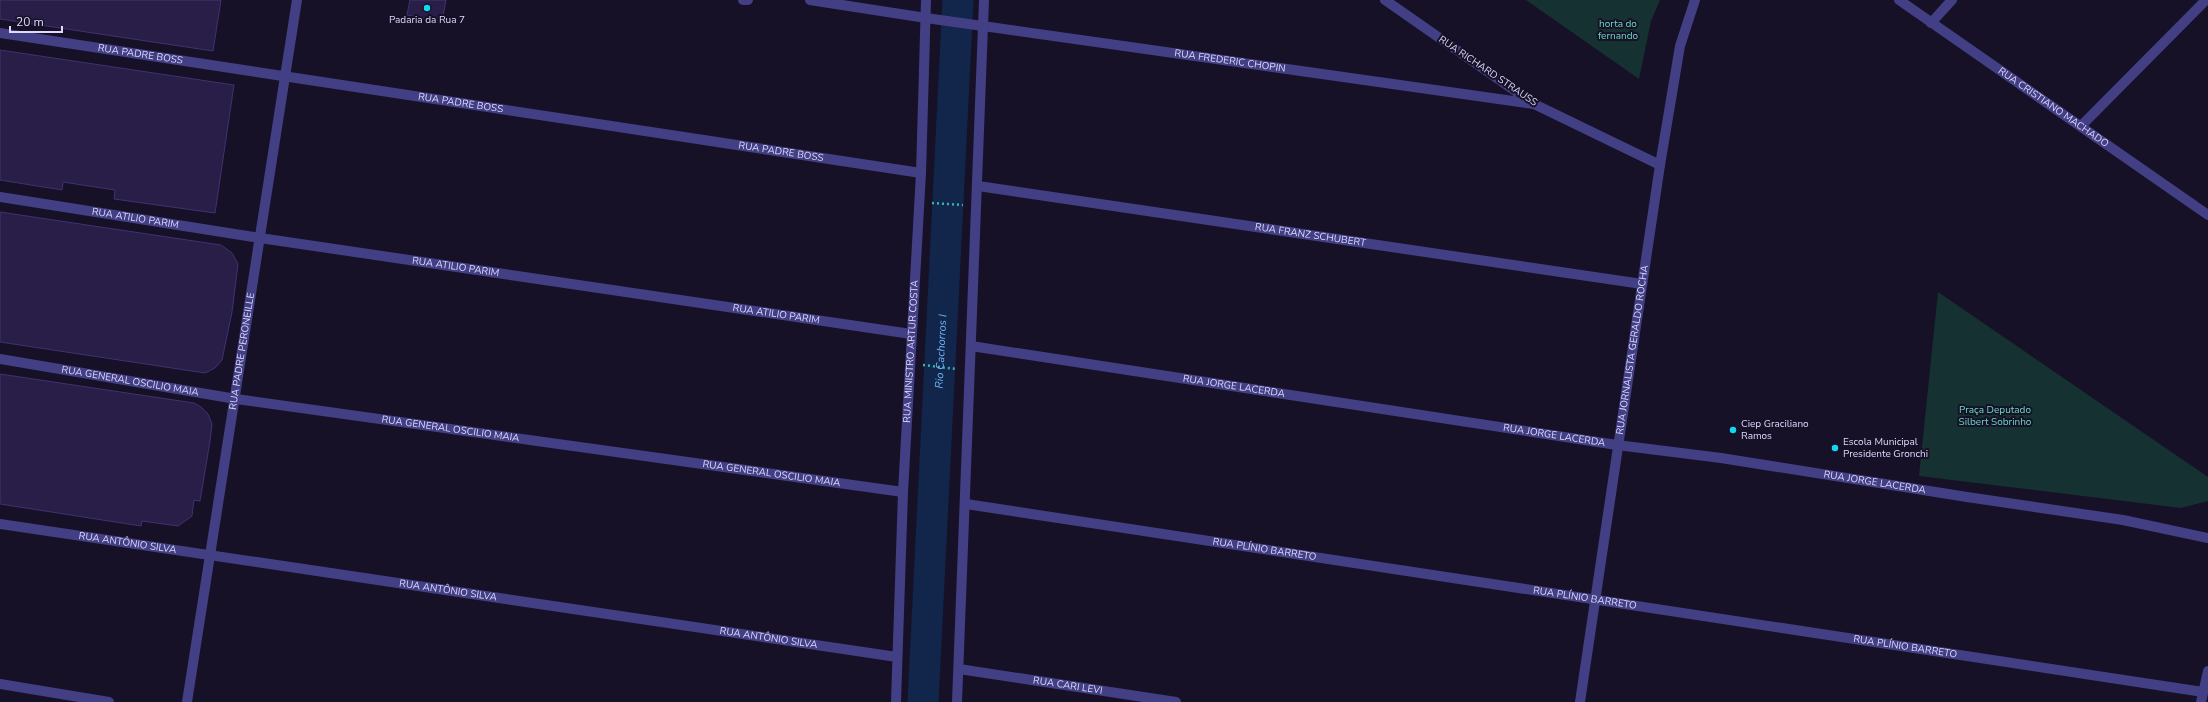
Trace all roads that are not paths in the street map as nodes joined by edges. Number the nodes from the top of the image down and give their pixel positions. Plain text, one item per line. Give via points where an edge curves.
1 (297, 0) edge
2 (743, 0) edge
3 (748, 0) edge
4 (810, 0) edge
5 (853, 0) edge
6 (926, 0) edge
7 (984, 0) edge
8 (1385, 0) edge
9 (1695, 0) edge
10 (1899, 0) edge
11 (1952, 0) edge
12 (2206, 0) edge
13 (863, 8) junction
14 (926, 18) junction
15 (1931, 23) junction
16 (983, 26) junction
17 (0, 33) edge
18 (284, 75) junction
19 (1534, 104) junction
20 (2081, 126) junction
21 (1660, 165) junction
22 (921, 173) junction
23 (978, 186) junction
24 (0, 197) edge
25 (2208, 215) edge
26 (260, 238) junction
27 (1642, 284) junction
28 (911, 334) junction
29 (971, 346) junction
30 (0, 359) edge
31 (236, 399) junction
32 (1617, 445) junction
33 (903, 492) junction
34 (966, 504) junction
35 (0, 524) edge
36 (2208, 538) edge
37 (212, 555) junction
38 (1594, 600) junction
39 (897, 657) junction
40 (959, 669) junction
41 (2208, 671) edge
42 (0, 684) edge
43 (2202, 697) edge
44 (109, 702) edge
45 (187, 702) edge
46 (896, 702) edge
47 (957, 702) edge
48 (1176, 702) edge
49 (1580, 702) edge

1 - 18 street, RUA PADRE PERONEILLE
2 - 3 street
4 - 13 street, RUA FREDERIC CHOPIN
5 - 13 street
6 - 14 street, RUA MINISTRO ARTUR COSTA
7 - 16 street
8 - 19 street, RUA RICHARD STRAUSS
9 - 21 street, RUA JORNALISTA GERALDO ROCHA via 1680,46
10 - 15 street, RUA CRISTIANO MACHADO
11 - 15 street
12 - 20 street
13 - 14 street, RUA FREDERIC CHOPIN
14 - 16 street, RUA FREDERIC CHOPIN
14 - 22 street, RUA MINISTRO ARTUR COSTA
15 - 20 street, RUA CRISTIANO MACHADO
16 - 19 street, RUA FREDERIC CHOPIN
16 - 23 street
17 - 18 street, RUA PADRE BOSS
18 - 22 street, RUA PADRE BOSS
18 - 26 street, RUA PADRE PERONEILLE
19 - 21 street, RUA RICHARD STRAUSS
20 - 25 street, RUA CRISTIANO MACHADO
21 - 27 street, RUA JORNALISTA GERALDO ROCHA
22 - 28 street, RUA MINISTRO ARTUR COSTA
23 - 27 street, RUA FRANZ SCHUBERT
23 - 29 street
24 - 26 street, RUA ATILIO PARIM
26 - 28 street, RUA ATILIO PARIM
26 - 31 street, RUA PADRE PERONEILLE
27 - 32 street, RUA JORNALISTA GERALDO ROCHA
28 - 33 street, RUA MINISTRO ARTUR COSTA
29 - 32 street, RUA JORGE LACERDA
29 - 34 street
30 - 31 street, RUA GENERAL OSCILIO MAIA
31 - 33 street, RUA GENERAL OSCILIO MAIA
31 - 37 street, RUA PADRE PERONEILLE
32 - 36 street, RUA JORGE LACERDA via 1722,458 2123,520
32 - 38 street, RUA JORNALISTA GERALDO ROCHA
33 - 39 street, RUA MINISTRO ARTUR COSTA
34 - 38 street, RUA PLÍNIO BARRETO
34 - 40 street
35 - 37 street, RUA ANTÔNIO SILVA
37 - 39 street, RUA ANTÔNIO SILVA
37 - 45 street, RUA PADRE PERONEILLE
38 - 43 street, RUA PLÍNIO BARRETO
38 - 49 street, RUA JORNALISTA GERALDO ROCHA
39 - 46 street, RUA MINISTRO ARTUR COSTA
40 - 47 street
40 - 48 street, RUA CARI LEVI
41 - 43 street
42 - 44 street

